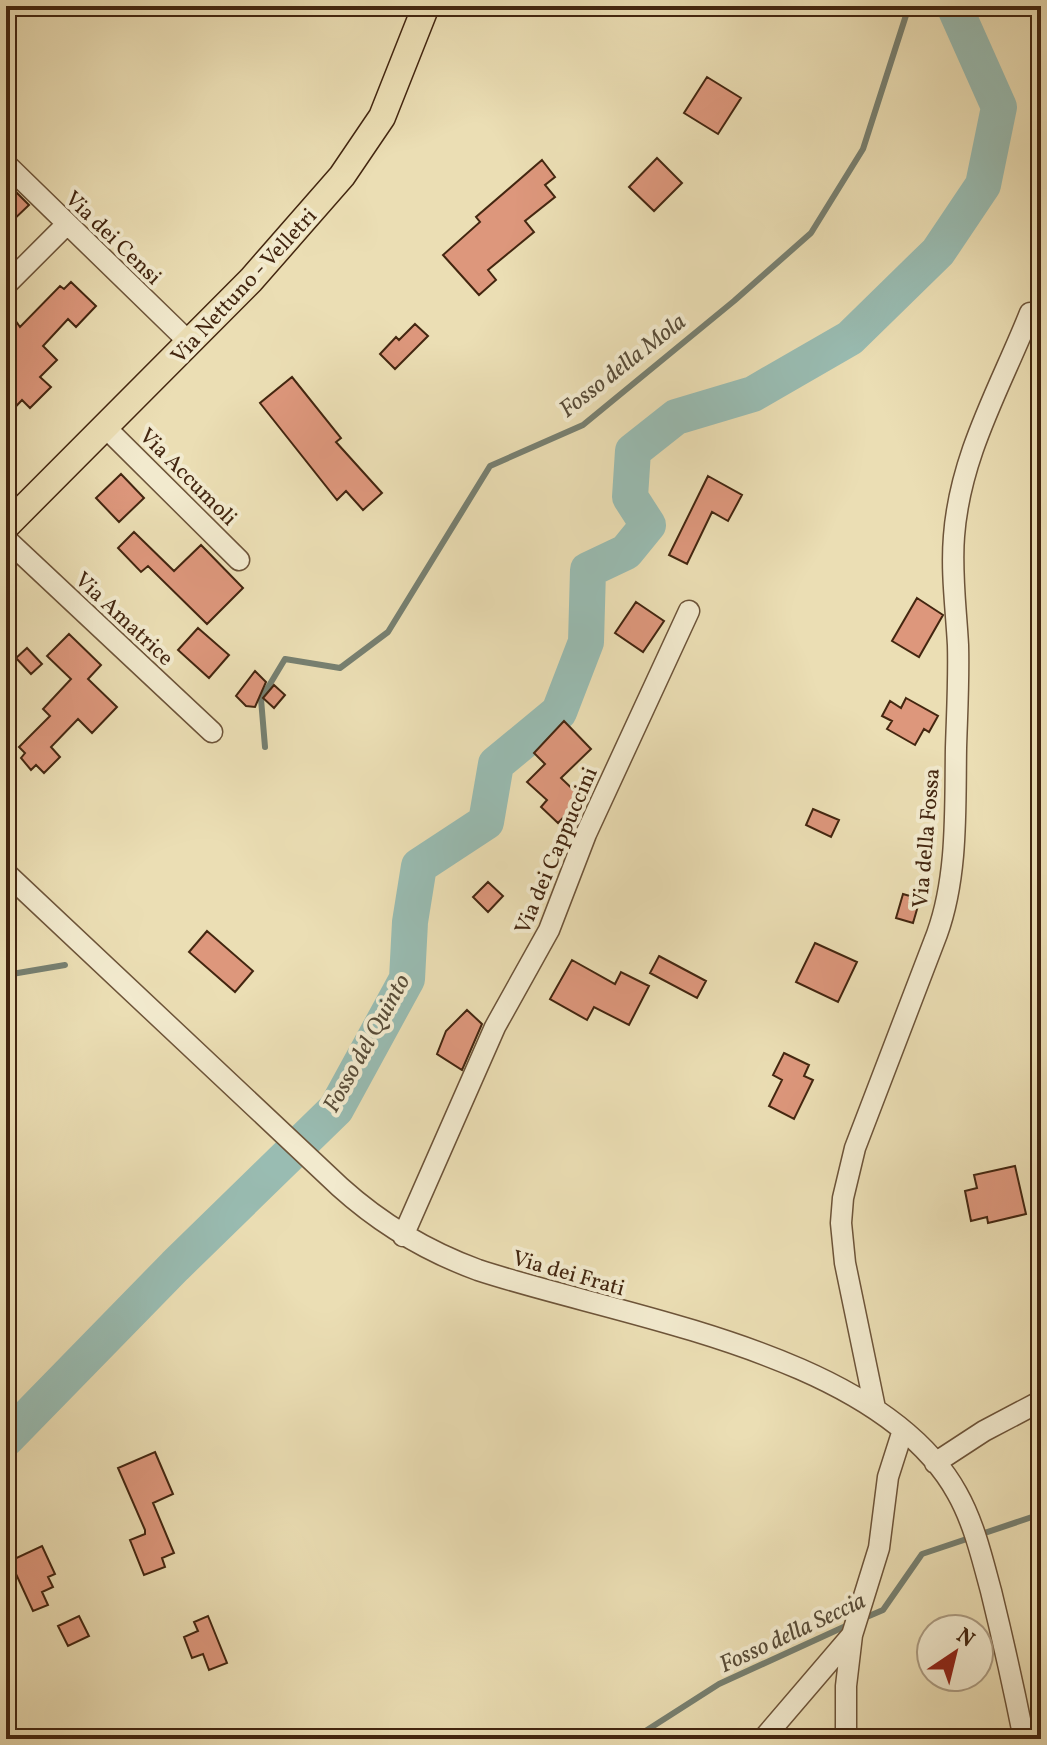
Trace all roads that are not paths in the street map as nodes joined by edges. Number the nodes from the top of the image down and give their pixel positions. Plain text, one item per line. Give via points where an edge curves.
1 (426, 6) edge
2 (6, 164) edge
3 (67, 224) junction
4 (6, 285) edge
5 (1030, 313) dead end
6 (190, 343) junction
7 (105, 427) junction
8 (6, 526) edge
9 (6, 539) edge
10 (239, 560) dead end
11 (689, 611) dead end
12 (212, 732) dead end
13 (6, 873) edge
14 (403, 1236) junction
15 (1041, 1401) edge
16 (875, 1408) junction
17 (903, 1430) junction
18 (935, 1463) junction
19 (852, 1635) junction
20 (763, 1739) edge
21 (846, 1739) edge
22 (1024, 1739) edge

1 - 6 main road, Via Nettuno - Velletri via 388,104 360,152
2 - 3 street, Via dei Censi
3 - 4 street
3 - 6 street, Via dei Censi
5 - 16 street, Via della Fossa via 977,436 955,526 955,812 945,908 855,1148 843,1198 845,1263
6 - 7 main road, Via Nettuno - Velletri
7 - 8 main road, Via Nettuno - Velletri
7 - 10 street, Via Accumoli
9 - 12 street, Via Amatrice
11 - 14 street, Via dei Cappuccini via 586,834 549,930 495,1027
13 - 14 street, Via dei Frati via 359,1204
14 - 16 street, Via dei Frati via 492,1275 770,1358
15 - 18 street
16 - 17 street, Via dei Frati
17 - 18 street, Via dei Frati
17 - 19 street via 890,1468 881,1540
18 - 22 street, Via dei Frati via 971,1524
19 - 20 street
19 - 21 street

